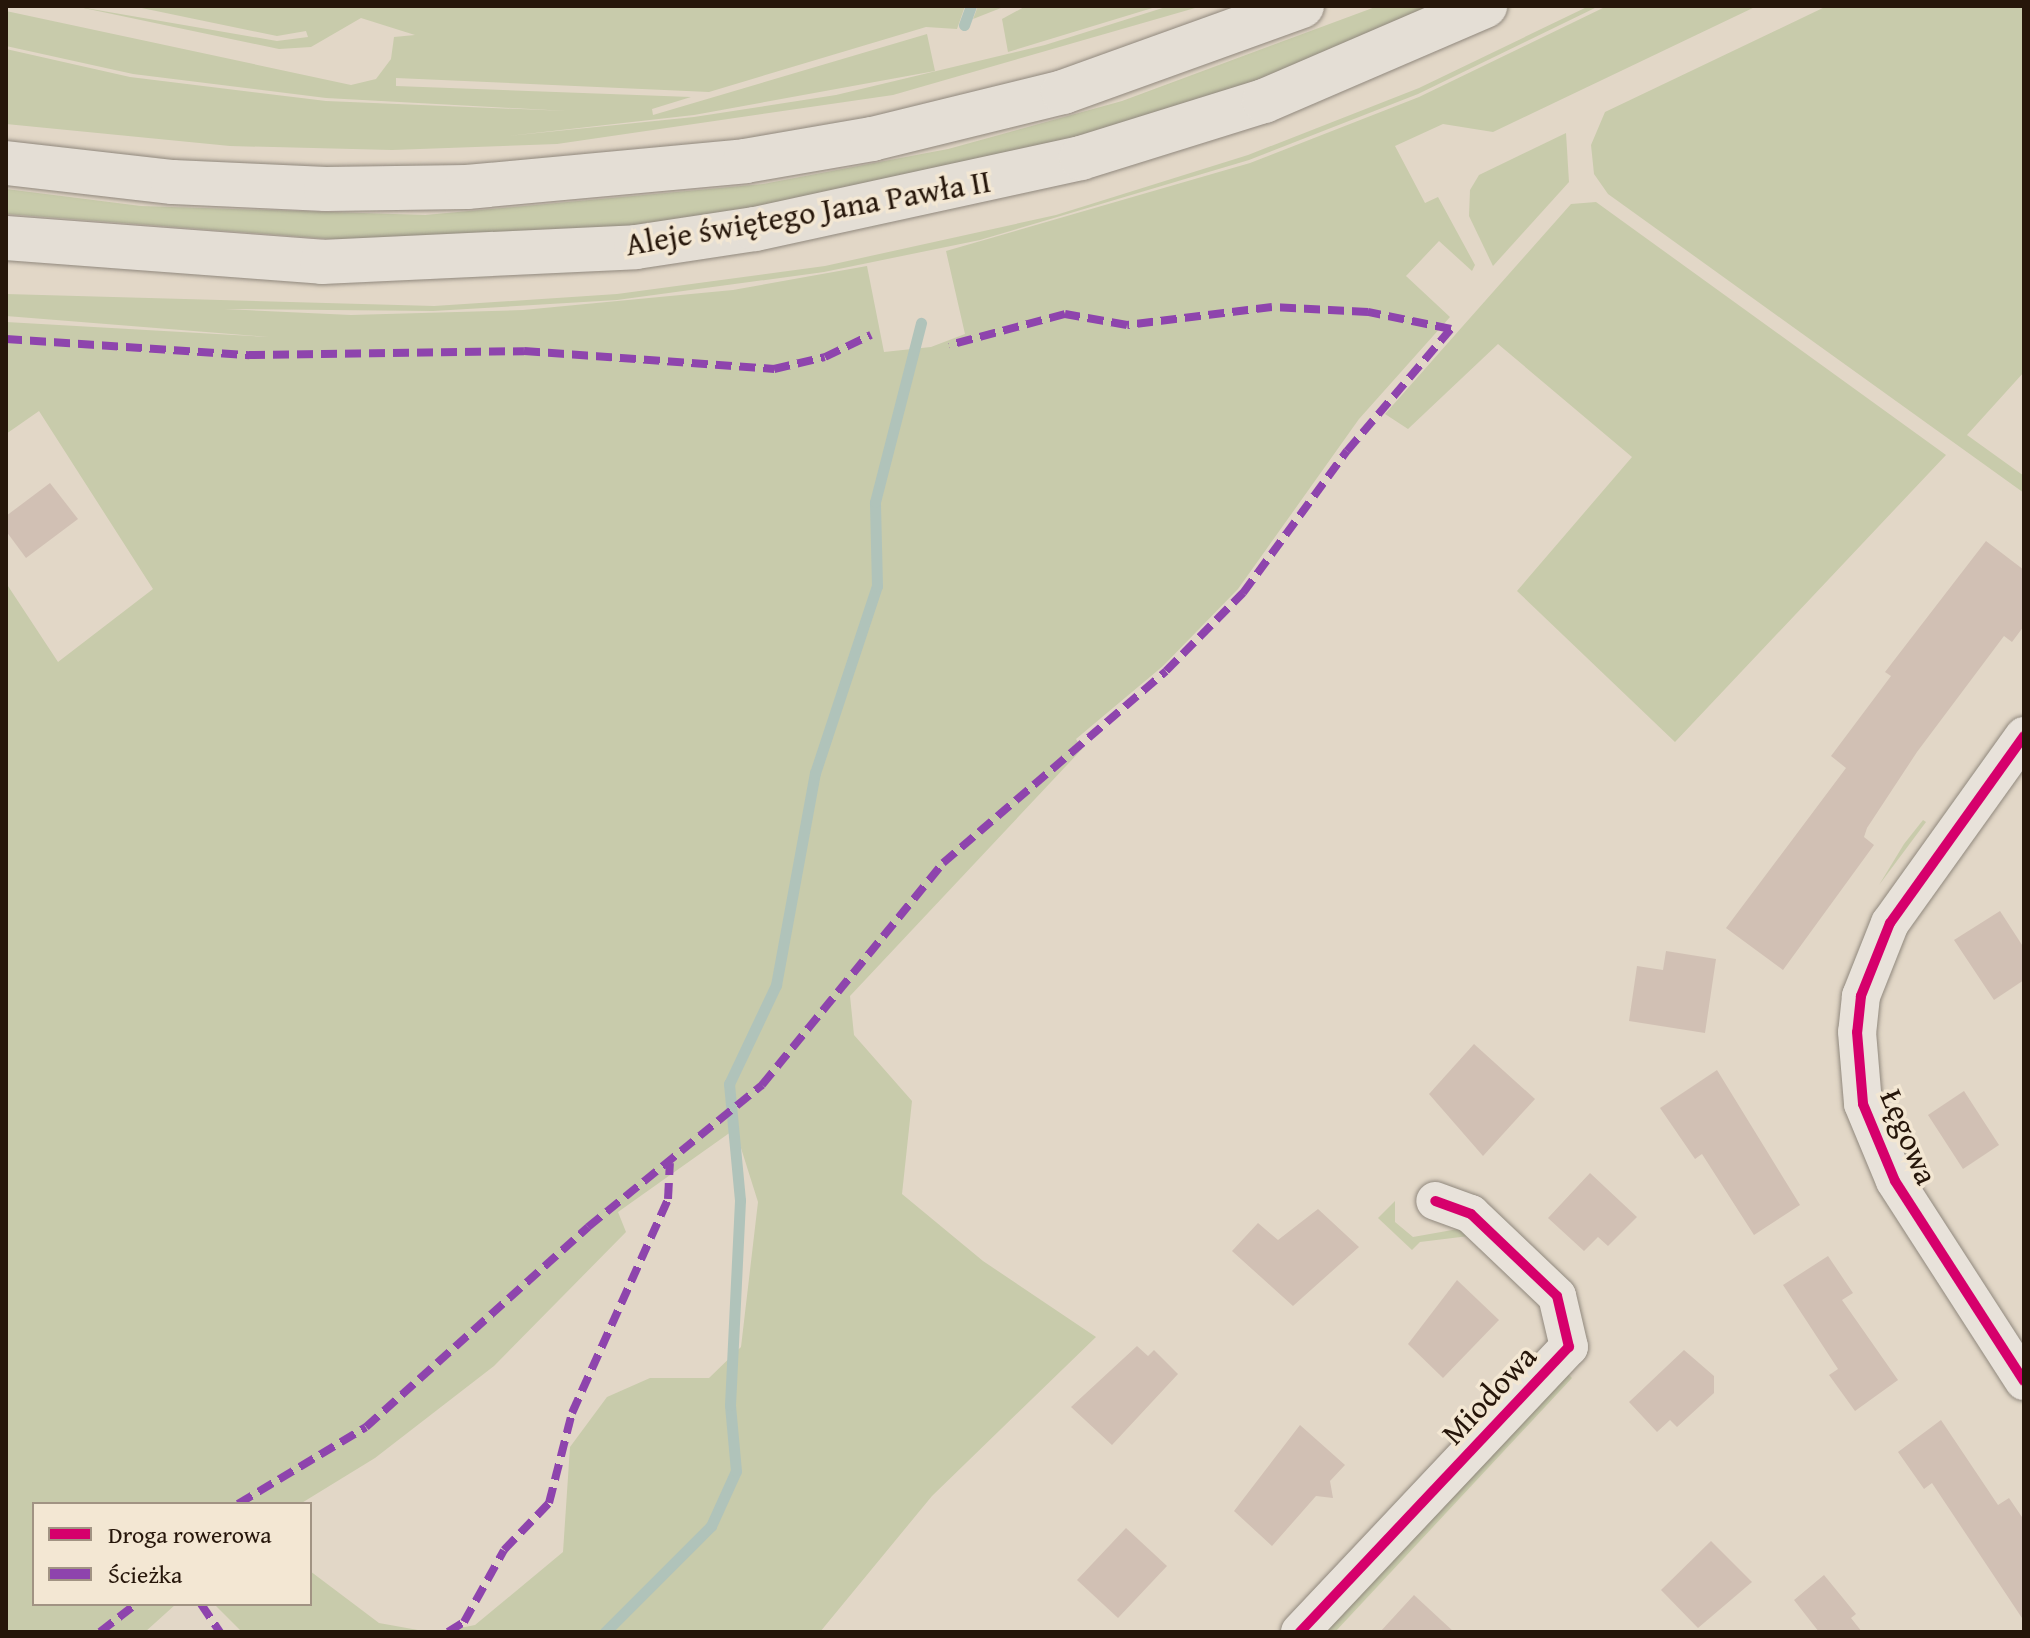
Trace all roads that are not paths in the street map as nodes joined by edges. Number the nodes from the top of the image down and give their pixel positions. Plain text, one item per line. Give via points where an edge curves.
1 (1302, 6) edge
2 (1485, 6) edge
3 (6, 163) edge
4 (6, 238) edge
5 (2024, 736) edge
6 (1435, 1201) dead end
7 (2024, 1381) edge
8 (1300, 1632) edge

1 - 3 highway, Aleje świętego Jana Pawła II via 1063,92 872,139 745,161 467,187 326,189 173,182
2 - 4 highway, Aleje świętego Jana Pawła II via 1264,101 1081,158 755,229 636,247 322,262
5 - 7 street, Łęgowa via 1890,923 1861,996 1857,1032 1863,1104 1895,1181
6 - 8 street, Miodowa via 1471,1214 1557,1296 1569,1347

